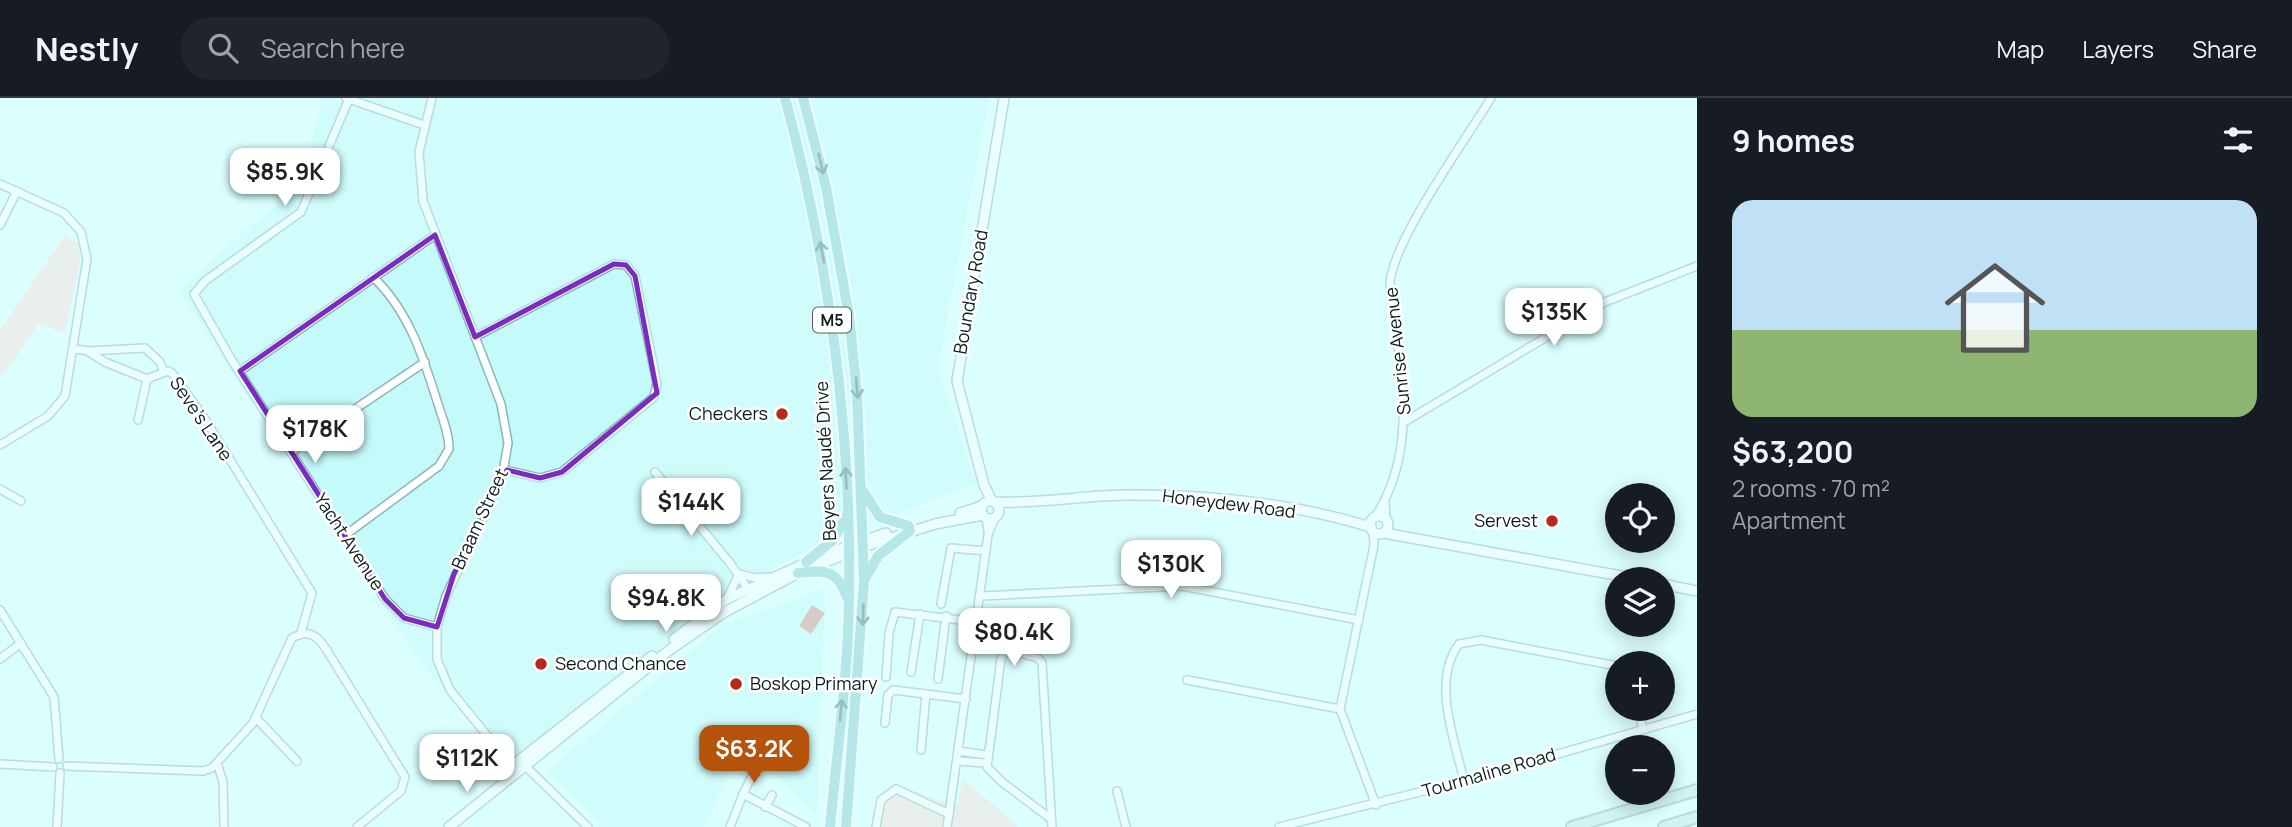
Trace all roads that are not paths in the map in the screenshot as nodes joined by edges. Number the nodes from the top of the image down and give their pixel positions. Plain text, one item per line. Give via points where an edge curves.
1 (432, 98) edge
2 (785, 98) edge
3 (803, 98) edge
4 (1004, 98) edge
5 (1491, 98) edge
6 (348, 99) edge
7 (424, 125) junction
8 (0, 184) edge
9 (17, 191) junction
10 (0, 225) edge
11 (435, 235) junction
12 (1697, 266) edge
13 (373, 276) junction
14 (475, 337) junction
15 (74, 349) junction
16 (89, 351) junction
17 (425, 362) junction
18 (240, 371) junction
19 (164, 372) junction
20 (147, 379) junction
21 (138, 420) dead end
22 (1406, 421) junction
23 (0, 445) edge
24 (291, 452) junction
25 (505, 470) junction
26 (655, 472) dead end
27 (861, 485) junction
28 (0, 489) edge
29 (21, 501) dead end
30 (1385, 502) junction
31 (989, 510) junction
32 (848, 514) junction
33 (1387, 521) junction
34 (1376, 527) junction
35 (909, 529) junction
36 (344, 536) junction
37 (1407, 536) junction
38 (863, 543) junction
39 (849, 549) junction
40 (986, 551) junction
41 (806, 562) junction
42 (798, 573) junction
43 (1605, 573) edge
44 (739, 574) junction
45 (774, 576) junction
46 (864, 581) junction
47 (1675, 587) edge
48 (1697, 591) edge
49 (751, 593) junction
50 (982, 596) junction
51 (727, 599) junction
52 (849, 603) junction
53 (941, 604) dead end
54 (0, 610) edge
55 (920, 614) junction
56 (946, 616) junction
57 (1359, 620) junction
58 (977, 622) junction
59 (437, 627) junction
60 (301, 633) junction
61 (21, 643) junction
62 (0, 659) edge
63 (1605, 664) edge
64 (911, 672) dead end
65 (886, 677) dead end
66 (938, 679) dead end
67 (1187, 680) dead end
68 (926, 694) junction
69 (966, 699) junction
70 (1340, 709) junction
71 (1697, 713) edge
72 (256, 718) junction
73 (1641, 721) edge
74 (885, 723) dead end
75 (1643, 729) junction
76 (921, 750) dead end
77 (958, 751) junction
78 (59, 759) junction
79 (987, 759) junction
80 (297, 761) dead end
81 (957, 761) junction
82 (217, 763) junction
83 (0, 764) edge
84 (67, 766) junction
85 (519, 767) junction
86 (56, 770) junction
87 (751, 778) dead end
88 (1464, 781) junction
89 (1697, 790) edge
90 (1117, 791) dead end
91 (743, 794) junction
92 (772, 795) dead end
93 (1376, 804) junction
94 (765, 807) junction
95 (949, 814) junction
96 (1697, 817) edge
97 (1051, 823) edge
98 (57, 827) edge
99 (224, 827) edge
100 (357, 827) edge
101 (449, 827) edge
102 (588, 827) edge
103 (730, 827) edge
104 (806, 827) edge
105 (830, 827) edge
106 (846, 827) edge
107 (876, 827) edge
108 (947, 827) edge
109 (1126, 827) edge
110 (1279, 827) edge
111 (1572, 827) edge
112 (1664, 827) edge

1 - 7 street, Braam Street
32 -> 2 main road, Beyers Naudé Drive / M5 via 831,309 813,208
3 -> 27 main road, Beyers Naudé Drive / M5 via 826,187 849,316 858,393
4 - 31 street, Boundary Road via 957,381
5 - 22 street, Sunrise Avenue via 1409,232 1392,270
6 - 7 street
6 - 18 street, Yacht Avenue via 301,212 194,290 194,298
7 - 11 street, Braam Street via 420,177
8 - 9 street
9 - 10 street
9 - 15 street via 64,214 81,232 87,259
11 - 13 street
11 - 14 street, Braam Street
12 - 22 street via 1605,302
13 - 17 street via 394,299
13 - 18 street
14 - 25 street, Braam Street via 505,417
14 - 25 street via 614,264 626,265 635,276 657,393 562,472 540,478
15 - 16 street
15 - 23 street via 61,403
16 - 19 street via 145,348
16 - 20 street
17 - 24 street
17 - 36 street via 449,449 439,466
18 - 24 street, Yacht Avenue
19 - 20 street, Seve's Lane
19 - 60 street, Seve's Lane via 177,378 198,409 312,593
20 - 21 street, Seve's Lane
22 - 30 street, Sunrise Avenue
24 - 36 street, Yacht Avenue
25 - 59 street, Braam Street via 454,574
26 - 44 street
27 - 35 main road via 880,517
27 - 38 main road, Beyers Naudé Drive / M5
28 - 29 street
30 - 33 street, Sunrise Avenue
30 - 34 street, Sunrise Avenue
31 - 34 street, Honeydew Road via 1121,495 1194,497
31 - 35 street, Honeydew Road
31 - 40 street, Boundary Road
32 - 39 main road, Beyers Naudé Drive / M5
32 - 41 main road via 833,540
33 - 34 street, Honeydew Road
33 - 37 street, Honeydew Road
34 - 37 street, Honeydew Road
34 - 57 street
35 - 38 street, Honeydew Road
35 - 46 main road via 878,556
36 - 59 street, Yacht Avenue via 397,614
37 - 43 street, Honeydew Road
38 - 39 street, Honeydew Road
38 - 46 main road, Beyers Naudé Drive / M5
39 - 41 street
39 - 42 street
39 - 52 main road, Beyers Naudé Drive / M5
40 - 50 street, Boundary Road
40 - 53 street via 951,548
41 - 45 street
42 - 49 street
42 - 52 main road via 822,569 835,575
44 - 45 street
44 - 49 street
44 - 51 street
45 - 49 street
46 -> 106 main road, Beyers Naudé Drive / M5
47 - 48 street
49 - 51 street
49 - 85 street via 674,646
50 - 57 street via 1182,586
50 - 58 street, Boundary Road
51 - 85 street via 589,702
105 -> 52 main road, Beyers Naudé Drive / M5
54 - 61 street
55 - 56 street
55 - 64 street
55 - 65 street via 901,611 892,616
56 - 58 street
56 - 66 street
57 - 70 street
58 - 69 street, Boundary Road
59 - 85 street, Braam Street via 437,659 450,690
60 - 72 street via 288,644
60 - 100 street via 321,640 404,773 401,791
61 - 62 street
61 - 78 street via 54,697
63 - 88 street via 1481,640 1459,644 1446,696
67 - 70 street
68 - 69 street
68 - 74 street via 891,691
68 - 76 street
69 - 77 street, Boundary Road
70 - 93 street
71 - 75 street, Tourmaline Road
72 - 80 street
72 - 82 street
73 - 75 street
75 - 88 street, Tourmaline Road
77 - 79 street
77 - 81 street, Boundary Road
78 - 84 street
78 - 86 street
79 - 81 street
79 - 97 street via 1002,782
79 - 97 street via 1004,651 1013,649 1038,658 1042,663
81 - 95 street, Boundary Road
82 - 84 street via 203,771
82 - 99 street via 223,782
83 - 86 street
84 - 86 street
85 - 101 street
85 - 102 street, Braam Street
86 - 98 street
87 - 91 street
88 - 93 street, Tourmaline Road
89 - 111 main road
90 - 109 street
91 - 94 street
91 - 103 street
92 - 94 street
93 - 110 street, Tourmaline Road
94 - 104 street
95 - 107 street via 896,789 881,800
95 - 108 street, Boundary Road
96 - 112 main road

